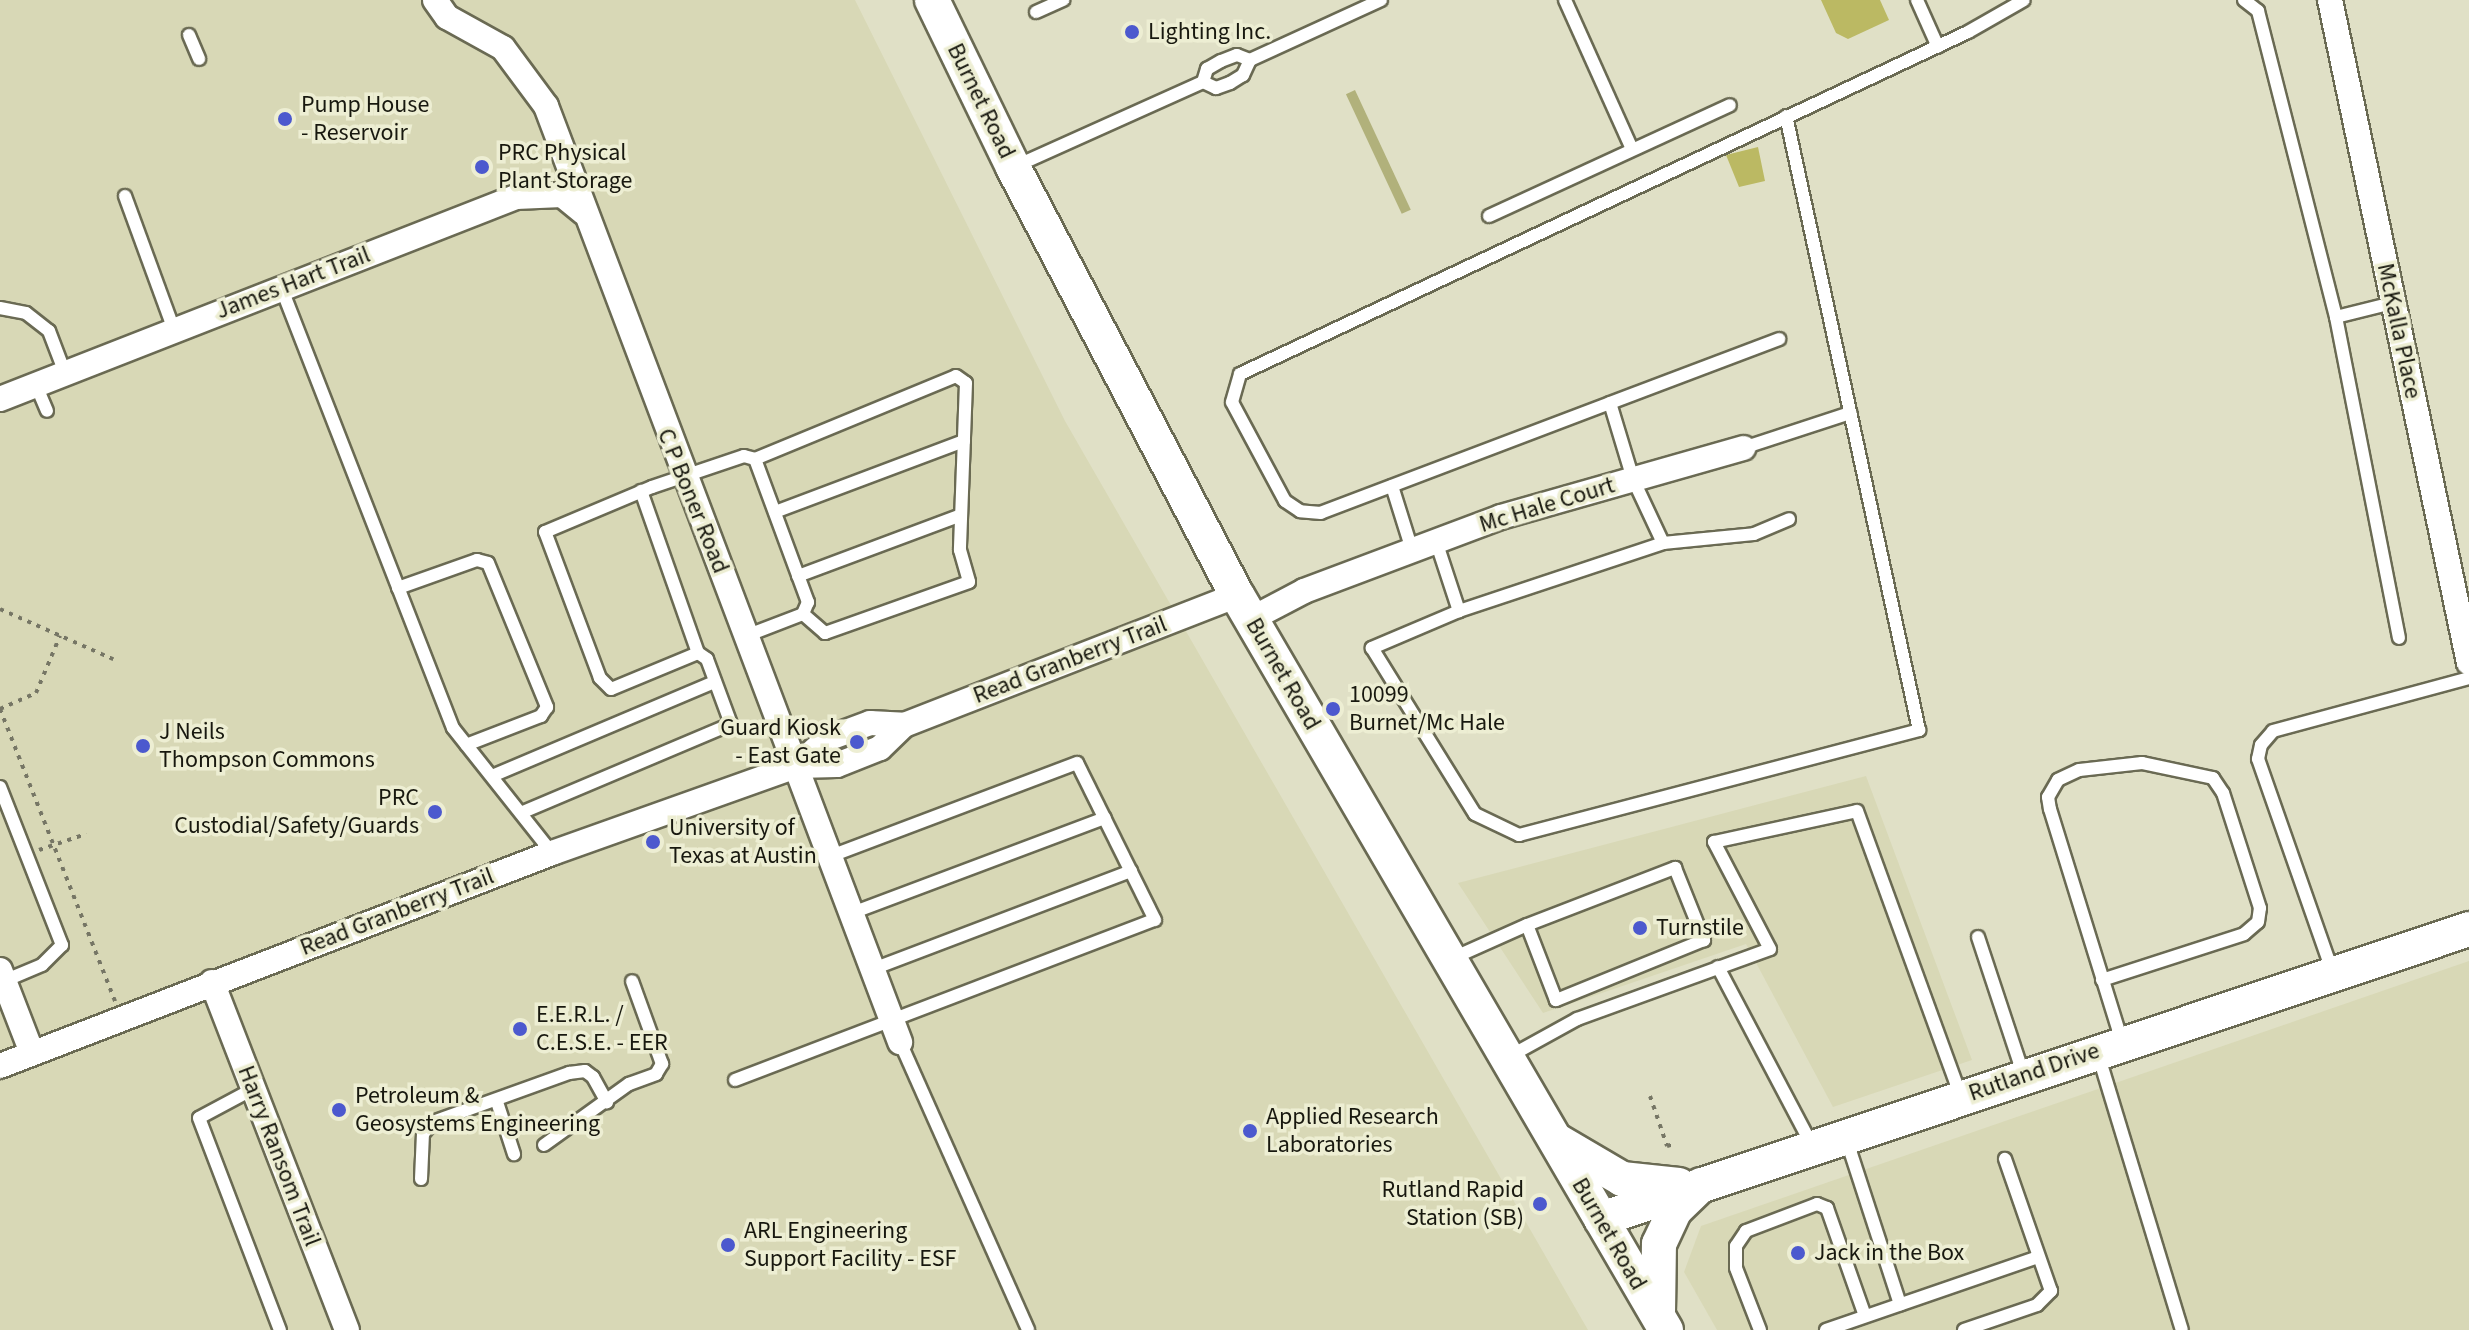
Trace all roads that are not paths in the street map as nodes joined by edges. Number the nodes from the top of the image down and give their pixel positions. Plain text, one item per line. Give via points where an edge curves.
1 (435, 0) edge
2 (932, 0) edge
3 (1063, 0) edge
4 (1381, 0) edge
5 (1565, 0) edge
6 (1917, 0) edge
7 (2024, 0) edge
8 (2244, 0) edge
9 (2330, 0) edge
10 (1036, 12) dead end
11 (189, 35) dead end
12 (1938, 47) junction
13 (199, 59) dead end
14 (1250, 60) junction
15 (1203, 82) junction
16 (1730, 105) dead end
17 (1786, 116) junction
18 (1632, 149) junction
19 (1013, 167) junction
20 (125, 196) dead end
21 (585, 213) junction
22 (1489, 216) dead end
23 (281, 287) junction
24 (2392, 303) junction
25 (0, 308) edge
26 (2336, 317) junction
27 (174, 330) junction
28 (1779, 339) dead end
29 (65, 373) junction
30 (36, 385) junction
31 (0, 399) edge
32 (1610, 403) junction
33 (47, 411) dead end
34 (1850, 413) junction
35 (964, 441) junction
36 (1743, 448) joint
37 (755, 459) junction
38 (683, 477) junction
39 (1633, 479) junction
40 (1392, 486) junction
41 (641, 491) junction
42 (775, 512) junction
43 (961, 515) junction
44 (1789, 519) dead end
45 (1436, 541) junction
46 (1663, 543) junction
47 (1412, 550) junction
48 (798, 576) junction
49 (398, 588) junction
50 (2463, 600) edge
51 (1244, 607) junction
52 (1459, 611) junction
53 (803, 614) junction
54 (746, 636) junction
55 (2399, 638) dead end
56 (698, 653) junction
57 (2469, 663) edge
58 (2469, 678) edge
59 (715, 682) junction
60 (466, 745) junction
61 (797, 766) junction
62 (492, 776) junction
63 (0, 787) edge
64 (523, 812) junction
65 (1105, 818) junction
66 (552, 853) junction
67 (831, 856) junction
68 (1131, 871) junction
69 (852, 913) junction
70 (1527, 925) junction
71 (2469, 929) edge
72 (1978, 937) dead end
73 (1450, 960) junction
74 (1718, 967) junction
75 (873, 969) junction
76 (2333, 973) junction
77 (2, 976) edge
78 (2102, 980) junction
79 (632, 981) dead end
80 (212, 982) junction
81 (897, 1033) junction
82 (2110, 1046) junction
83 (32, 1053) junction
84 (1507, 1058) junction
85 (0, 1066) edge
86 (2024, 1076) junction
87 (735, 1080) dead end
88 (253, 1089) junction
89 (1961, 1097) junction
90 (497, 1102) junction
91 (607, 1102) junction
92 (1845, 1135) junction
93 (1553, 1137) junction
94 (544, 1145) dead end
95 (1812, 1145) junction
96 (514, 1154) dead end
97 (2005, 1159) dead end
98 (421, 1179) dead end
99 (1703, 1183) junction
100 (1601, 1219) junction
101 (2038, 1257) junction
102 (1900, 1304) junction
103 (1865, 1316) junction
104 (1662, 1324) edge
105 (280, 1330) edge
106 (347, 1330) edge
107 (1028, 1330) edge
108 (1760, 1330) edge
109 (1826, 1330) edge
110 (1964, 1330) edge
111 (2182, 1330) edge

1 - 21 street, C P Boner Road via 447,17 503,48 546,106
2 - 19 main road, Burnet Road
3 - 10 lane
4 - 14 lane
5 - 18 lane
6 - 12 lane
7 - 12 lane
8 - 26 lane via 2258,11
9 - 24 street, McKalla Place
11 - 13 lane
12 - 17 lane
14 - 15 lane via 1237,55 1221,61 1207,69
14 - 15 lane via 1243,75 1230,83 1216,88
15 - 19 lane
16 - 18 lane
17 - 34 lane
17 - 40 lane via 1240,374 1232,402 1285,501 1300,511 1321,513
18 - 22 lane
19 - 51 main road, Burnet Road
20 - 27 lane
21 - 23 street, James Hart Trail via 562,195 516,197
21 - 38 street, C P Boner Road
23 - 27 street, James Hart Trail
23 - 49 lane
24 - 26 lane
24 - 50 street, McKalla Place
25 - 29 lane via 26,313 49,331
26 - 55 lane
27 - 29 street, James Hart Trail
28 - 32 lane
29 - 30 street, James Hart Trail
30 - 31 street, James Hart Trail
30 - 33 lane
32 - 39 lane
32 - 40 lane
34 - 36 lane, Mc Hale Court
34 - 52 lane via 1919,730 1519,835 1475,814 1372,648
35 - 37 lane via 966,383 956,376
35 - 42 lane
35 - 43 lane
36 - 39 street, Mc Hale Court
37 - 38 lane via 744,456
37 - 42 lane
38 - 41 lane
38 - 54 street, C P Boner Road
39 - 45 street, Mc Hale Court
39 - 46 lane
40 - 47 lane
41 - 56 lane
41 - 56 lane via 545,532 600,678 611,689
42 - 48 lane
43 - 48 lane
43 - 53 lane via 960,550 969,582 825,633
44 - 46 lane via 1754,534
45 - 47 street, Mc Hale Court
45 - 52 lane
46 - 52 lane
47 - 51 street, Mc Hale Court via 1304,591
48 - 53 lane via 808,602
49 - 60 lane via 453,728
49 - 60 lane via 477,560 488,563 547,707 541,716
50 - 57 street, McKalla Place
51 - 61 street, Read Granberry Trail via 904,725 880,748 837,765
51 - 73 main road, Burnet Road
53 - 54 lane
54 - 61 street, C P Boner Road
56 - 59 lane via 707,659
58 - 76 lane via 2273,731 2261,745 2258,759
59 - 62 lane
59 - 64 lane via 731,724
60 - 62 lane
61 - 66 street, Read Granberry Trail
61 - 67 street, C P Boner Road
62 - 64 lane
63 - 77 lane via 62,945 42,965
64 - 66 lane
65 - 67 lane via 1077,763
65 - 68 lane
65 - 69 lane
66 - 80 street, Read Granberry Trail
67 - 69 street, C P Boner Road
68 - 75 lane
68 - 81 lane via 1155,920
69 - 75 street, C P Boner Road
70 - 70 lane via 1675,868 1704,940 1556,1000
70 - 73 lane
71 - 76 main road, Rutland Drive
72 - 86 lane
73 - 84 main road, Burnet Road
74 - 84 lane via 1577,1019
74 - 89 lane via 1770,949 1714,842 1857,811
74 - 95 lane
75 - 81 street, C P Boner Road
76 - 82 main road, Rutland Drive
77 - 83 street
78 - 78 lane via 2244,934 2258,922 2260,908 2223,793 2213,778 2142,763 2079,770 2058,780 2048,797
78 - 82 lane
79 - 91 lane via 662,1064 656,1074 629,1084
80 - 83 street, Read Granberry Trail
80 - 88 street, Harry Ransom Trail
81 - 87 lane
81 - 107 lane
82 - 86 main road, Rutland Drive
82 - 111 lane
83 - 85 street, Read Granberry Trail
84 - 93 main road, Burnet Road
86 - 89 main road, Rutland Drive
88 - 105 lane via 199,1118
88 - 106 street, Harry Ransom Trail
89 - 92 main road, Rutland Drive
90 - 91 lane via 585,1071
90 - 96 lane
90 - 98 lane via 433,1122 423,1134
91 - 94 lane
92 - 95 main road, Rutland Drive
92 - 102 lane
93 - 99 main road via 1632,1183
93 - 100 main road, Burnet Road
95 - 99 main road, Rutland Drive
97 - 101 lane
99 - 100 main road, Rutland Drive
99 - 104 main road via 1675,1210 1659,1244
100 - 104 main road, Burnet Road
101 - 102 lane
101 - 110 lane via 2051,1291 2037,1305
102 - 103 lane
103 - 108 lane via 1827,1208 1817,1204 1746,1231 1736,1246 1736,1268
103 - 109 lane

